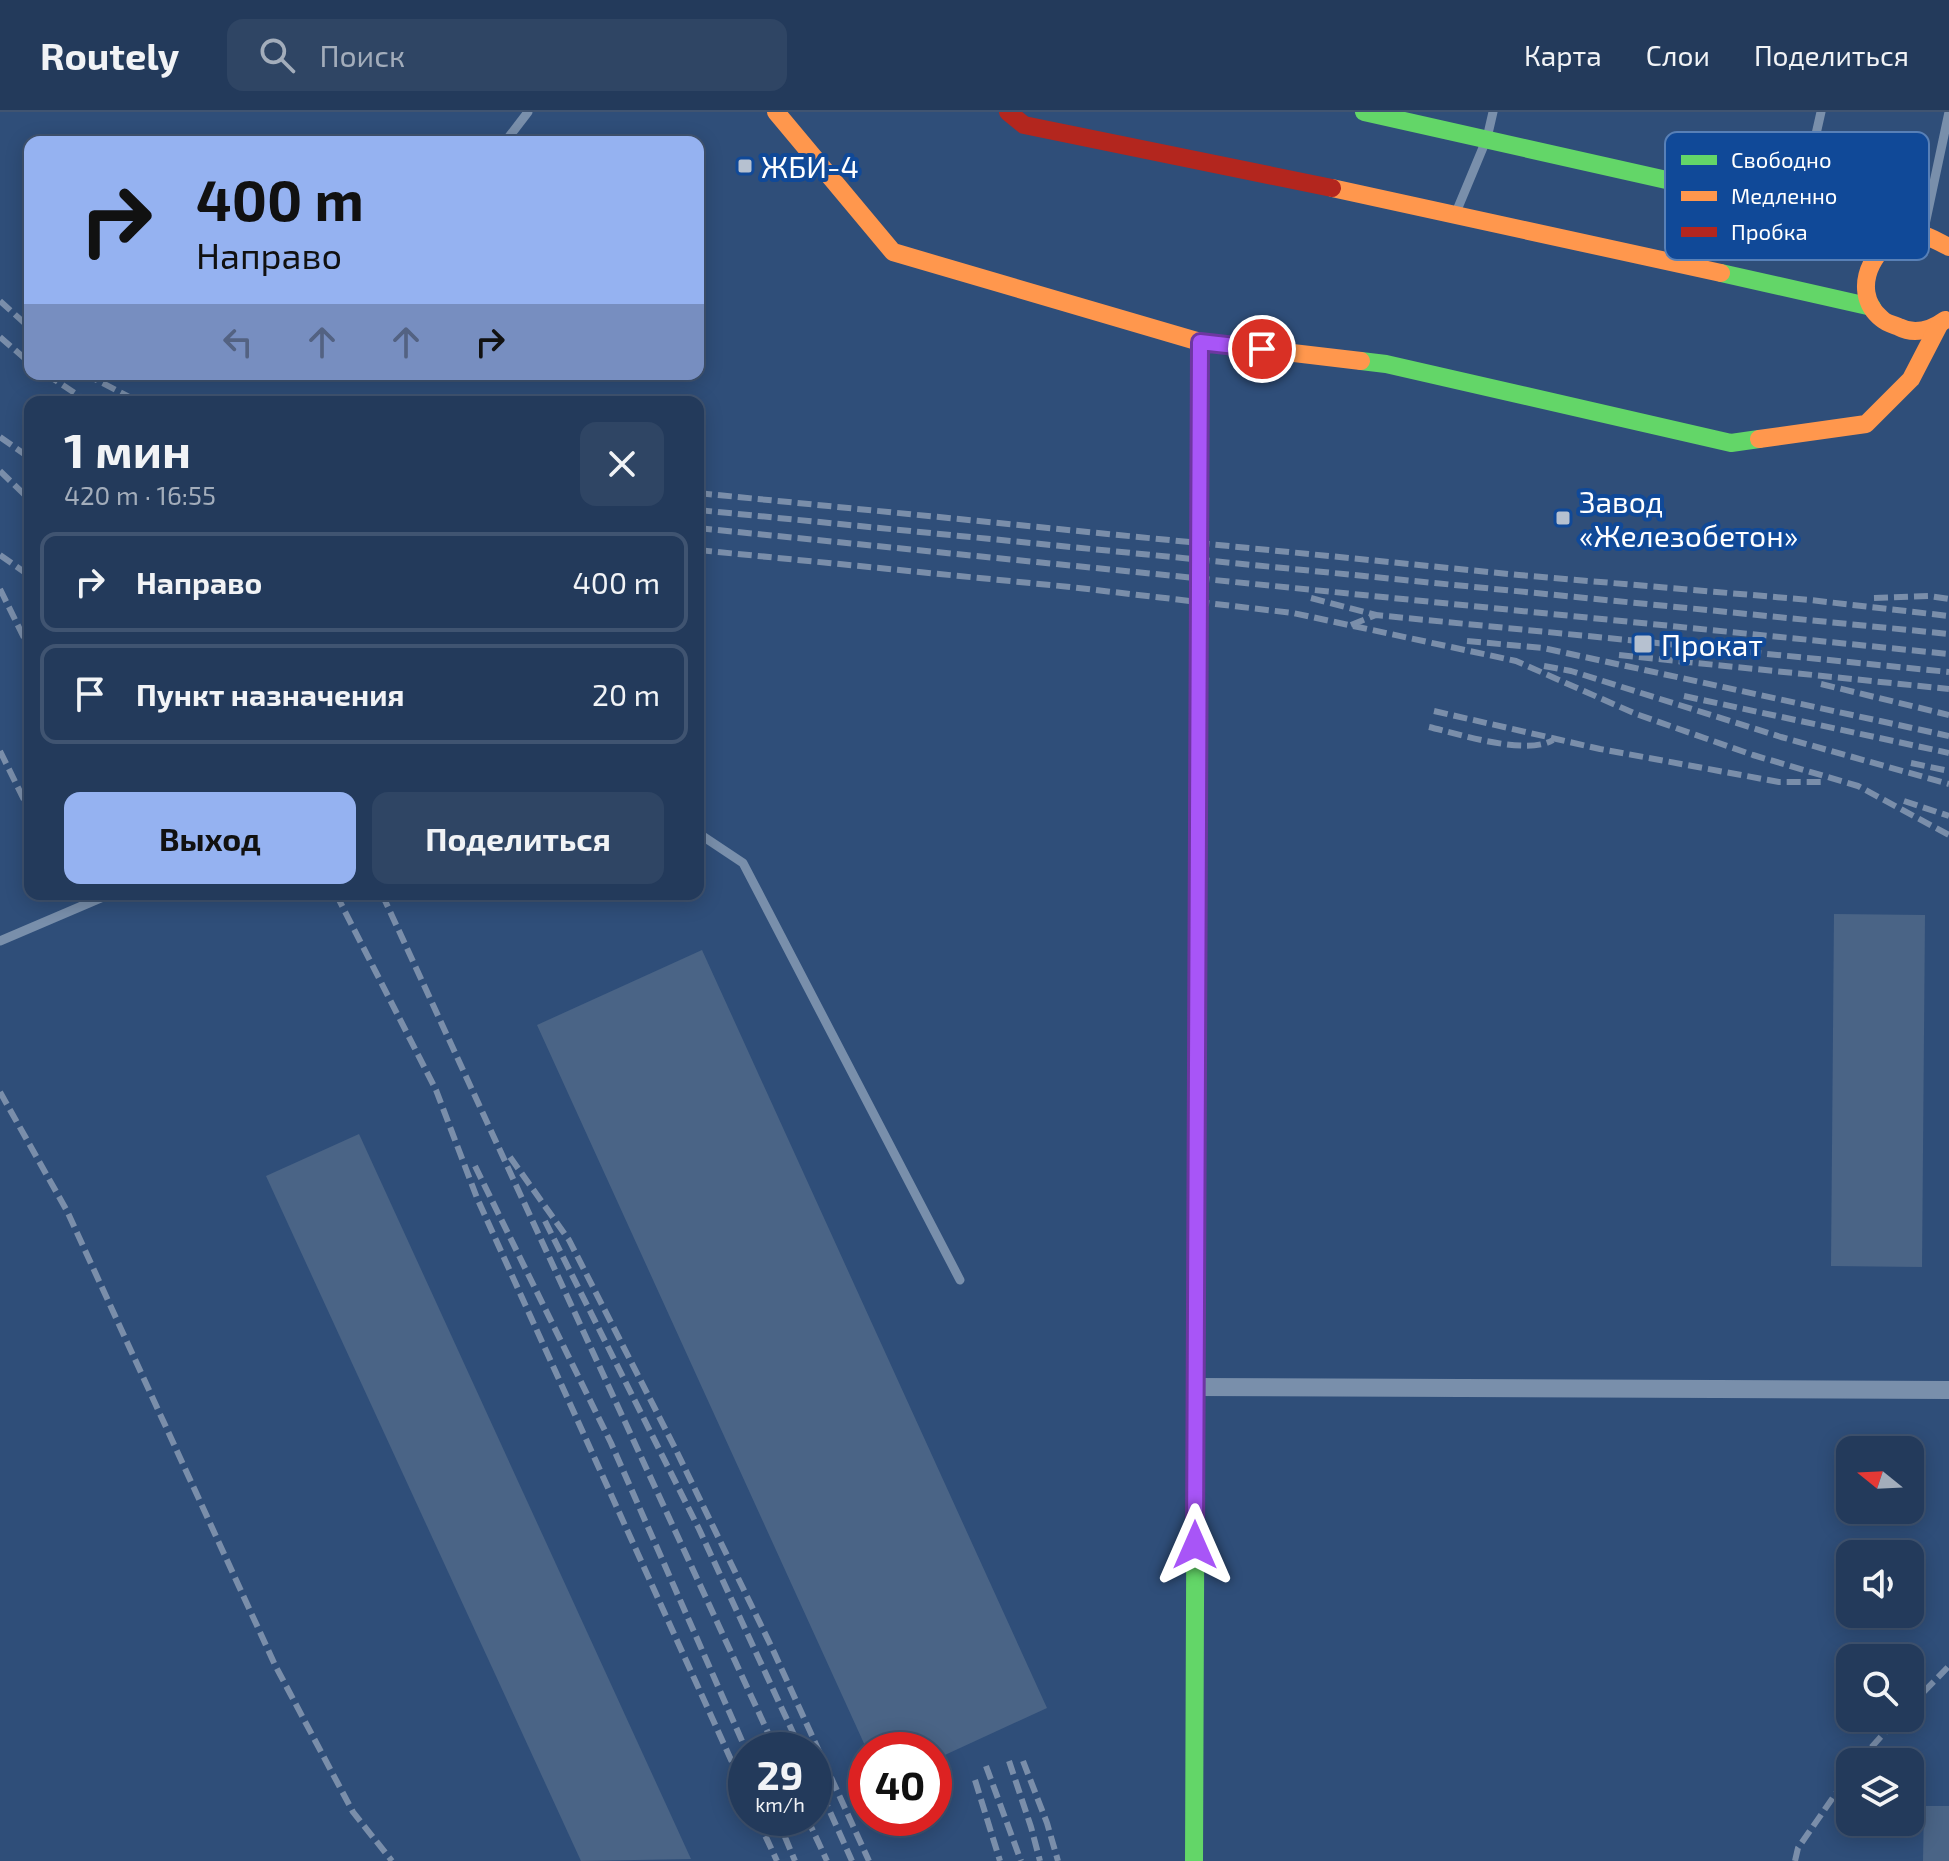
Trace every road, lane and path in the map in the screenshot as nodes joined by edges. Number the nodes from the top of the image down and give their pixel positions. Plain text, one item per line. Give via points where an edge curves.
1 (528, 112) edge
2 (776, 112) edge
3 (1008, 112) edge
4 (1364, 112) edge
5 (1493, 112) edge
6 (1821, 112) edge
7 (1949, 112) edge
8 (1037, 120) edge
9 (1816, 132) edge
10 (510, 136) edge
11 (1487, 138) junction
12 (1665, 179) edge
13 (1929, 184) edge
14 (1456, 213) junction
15 (1929, 237) edge
16 (1949, 247) edge
17 (1871, 260) edge
18 (1872, 307) junction
19 (1944, 321) edge
20 (1200, 342) junction
21 (704, 837) edge
22 (96, 900) edge
23 (0, 941) edge
24 (960, 1280) dead end
25 (1196, 1387) junction
26 (1949, 1390) edge
27 (1194, 1861) edge

1 - 10 lane
2 - 20 street via 893,252
3 - 8 street via 1024,125
4 - 11 street
5 - 11 lane
6 - 9 lane
7 - 13 lane
8 - 14 street
11 - 12 street
11 - 14 lane
14 - 18 street
15 - 16 street
17 - 18 street via 1866,292
18 - 19 street via 1895,328 1910,331
19 - 20 street via 1911,379 1866,424 1731,443 1386,364
20 - 25 street, bridge
21 - 24 lane via 743,863
22 - 23 lane
25 - 26 street
25 - 27 street

